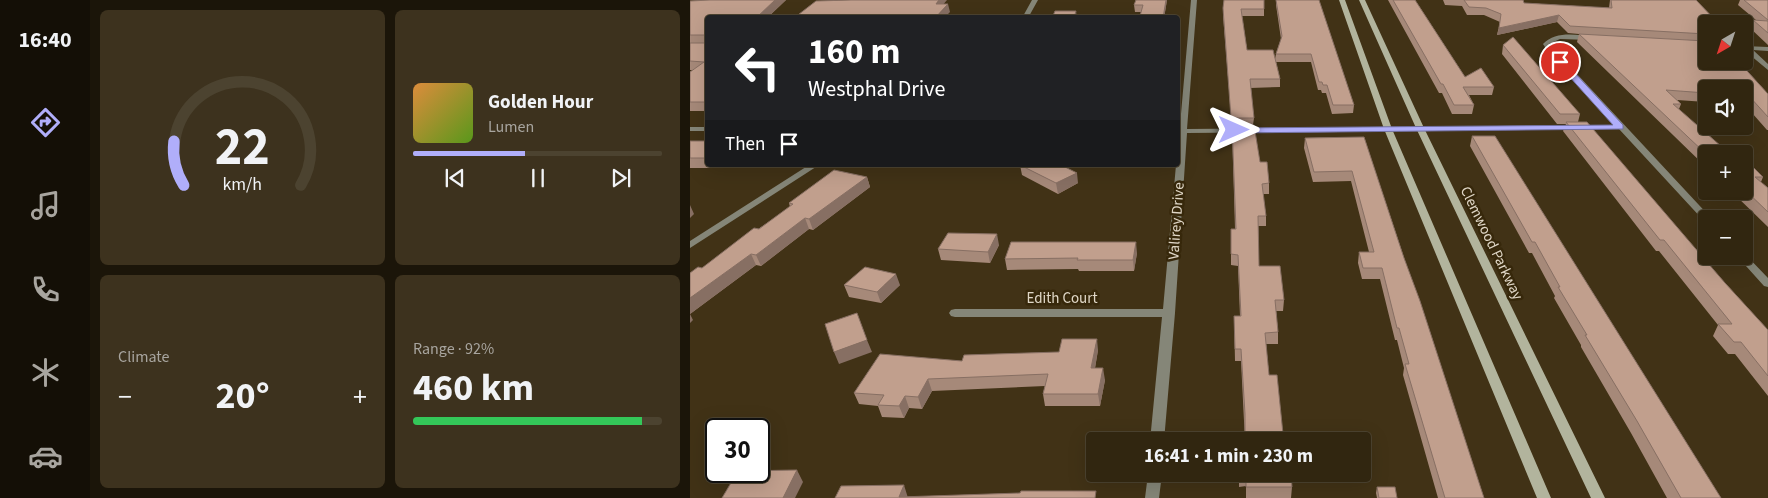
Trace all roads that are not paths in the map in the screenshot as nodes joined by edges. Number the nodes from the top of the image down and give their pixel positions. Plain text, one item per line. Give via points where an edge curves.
1 (1035, 0) edge
2 (1194, 0) edge
3 (1342, 0) edge
4 (1362, 0) edge
5 (1027, 15) edge
6 (1595, 38) edge
7 (1753, 48) edge
8 (1768, 49) edge
9 (1753, 55) edge
10 (1768, 68) edge
11 (1620, 127) junction
12 (1420, 128) junction
13 (690, 129) edge
14 (705, 129) edge
15 (1388, 129) junction
16 (1182, 131) junction
17 (1180, 143) edge
18 (812, 167) edge
19 (1178, 167) edge
20 (1698, 210) edge
21 (690, 245) edge
22 (1750, 265) edge
23 (1768, 284) edge
24 (955, 313) dead end
25 (1169, 313) junction
26 (1158, 432) edge
27 (1154, 482) edge
28 (1152, 498) edge
29 (1544, 498) edge
30 (1598, 498) edge

1 - 5 street
2 - 16 street, Valirey Drive
3 - 15 street
4 - 12 street, Clemwood Parkway
6 - 11 street via 1563,37 1546,44
7 - 8 street
9 - 10 street
11 - 12 street
11 - 20 street
12 - 15 street
12 - 30 street, Clemwood Parkway
13 - 14 street
15 - 16 street
15 - 29 street
16 - 17 street, Valirey Drive
18 - 21 street
19 - 25 street, Valirey Drive
22 - 23 street
24 - 25 street, Edith Court
25 - 26 street, Valirey Drive
27 - 28 street

